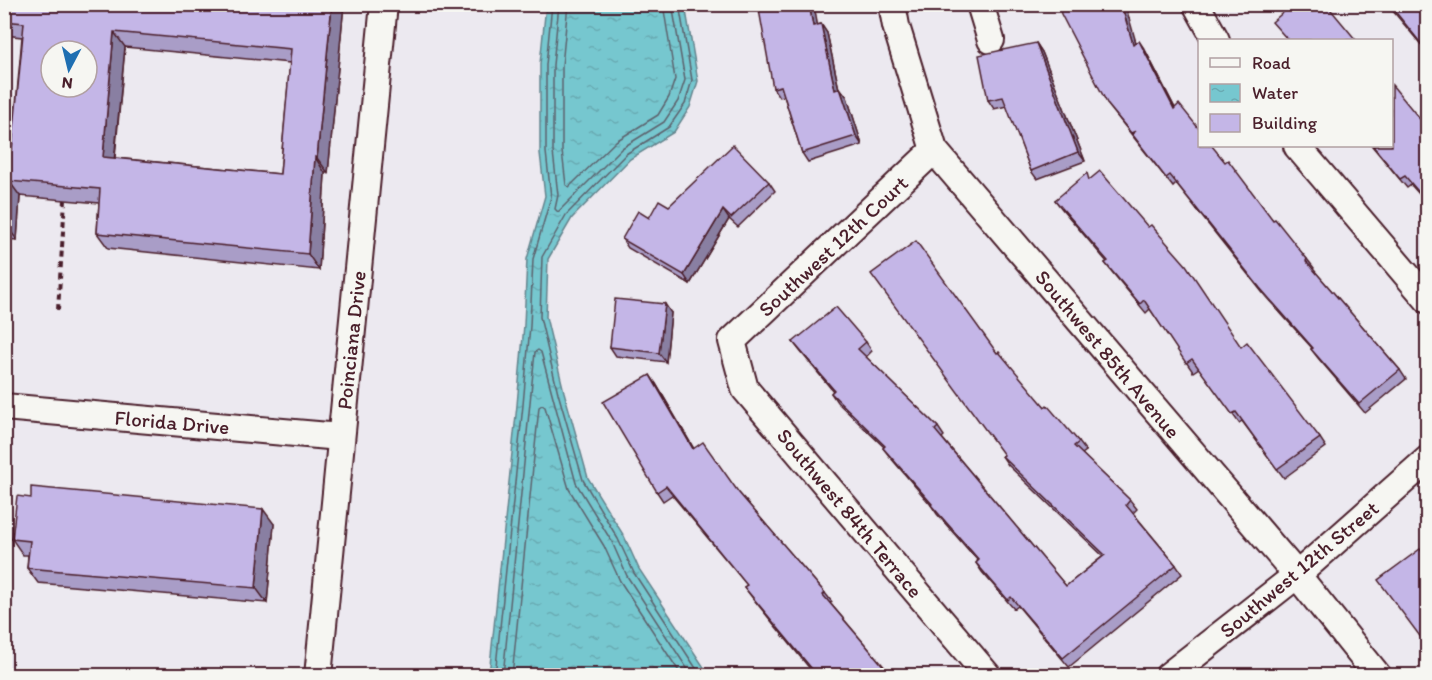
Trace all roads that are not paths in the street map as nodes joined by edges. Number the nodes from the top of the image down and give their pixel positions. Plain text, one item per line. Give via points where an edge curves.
1 (384, 4) edge
2 (892, 4) edge
3 (980, 4) edge
4 (1196, 4) edge
5 (1215, 39) edge
6 (991, 40) dead end
7 (1298, 147) edge
8 (934, 150) junction
9 (1428, 300) edge
10 (732, 341) joint
11 (4, 407) edge
12 (340, 437) junction
13 (1428, 459) edge
14 (1297, 575) junction
15 (318, 675) edge
16 (988, 675) edge
17 (1168, 675) edge
18 (1378, 675) edge

1 - 12 street, Poinciana Drive
2 - 8 street, Southwest 85th Avenue
3 - 6 street
4 - 5 street
7 - 9 street
8 - 10 street, Southwest 12th Court
8 - 14 street, Southwest 85th Avenue
10 - 16 street, Southwest 84th Terrace via 745,389
11 - 12 street, Florida Drive
12 - 15 street, Poinciana Drive
13 - 14 street, Southwest 12th Street
14 - 17 street, Southwest 12th Street
14 - 18 street, Southwest 85th Avenue

